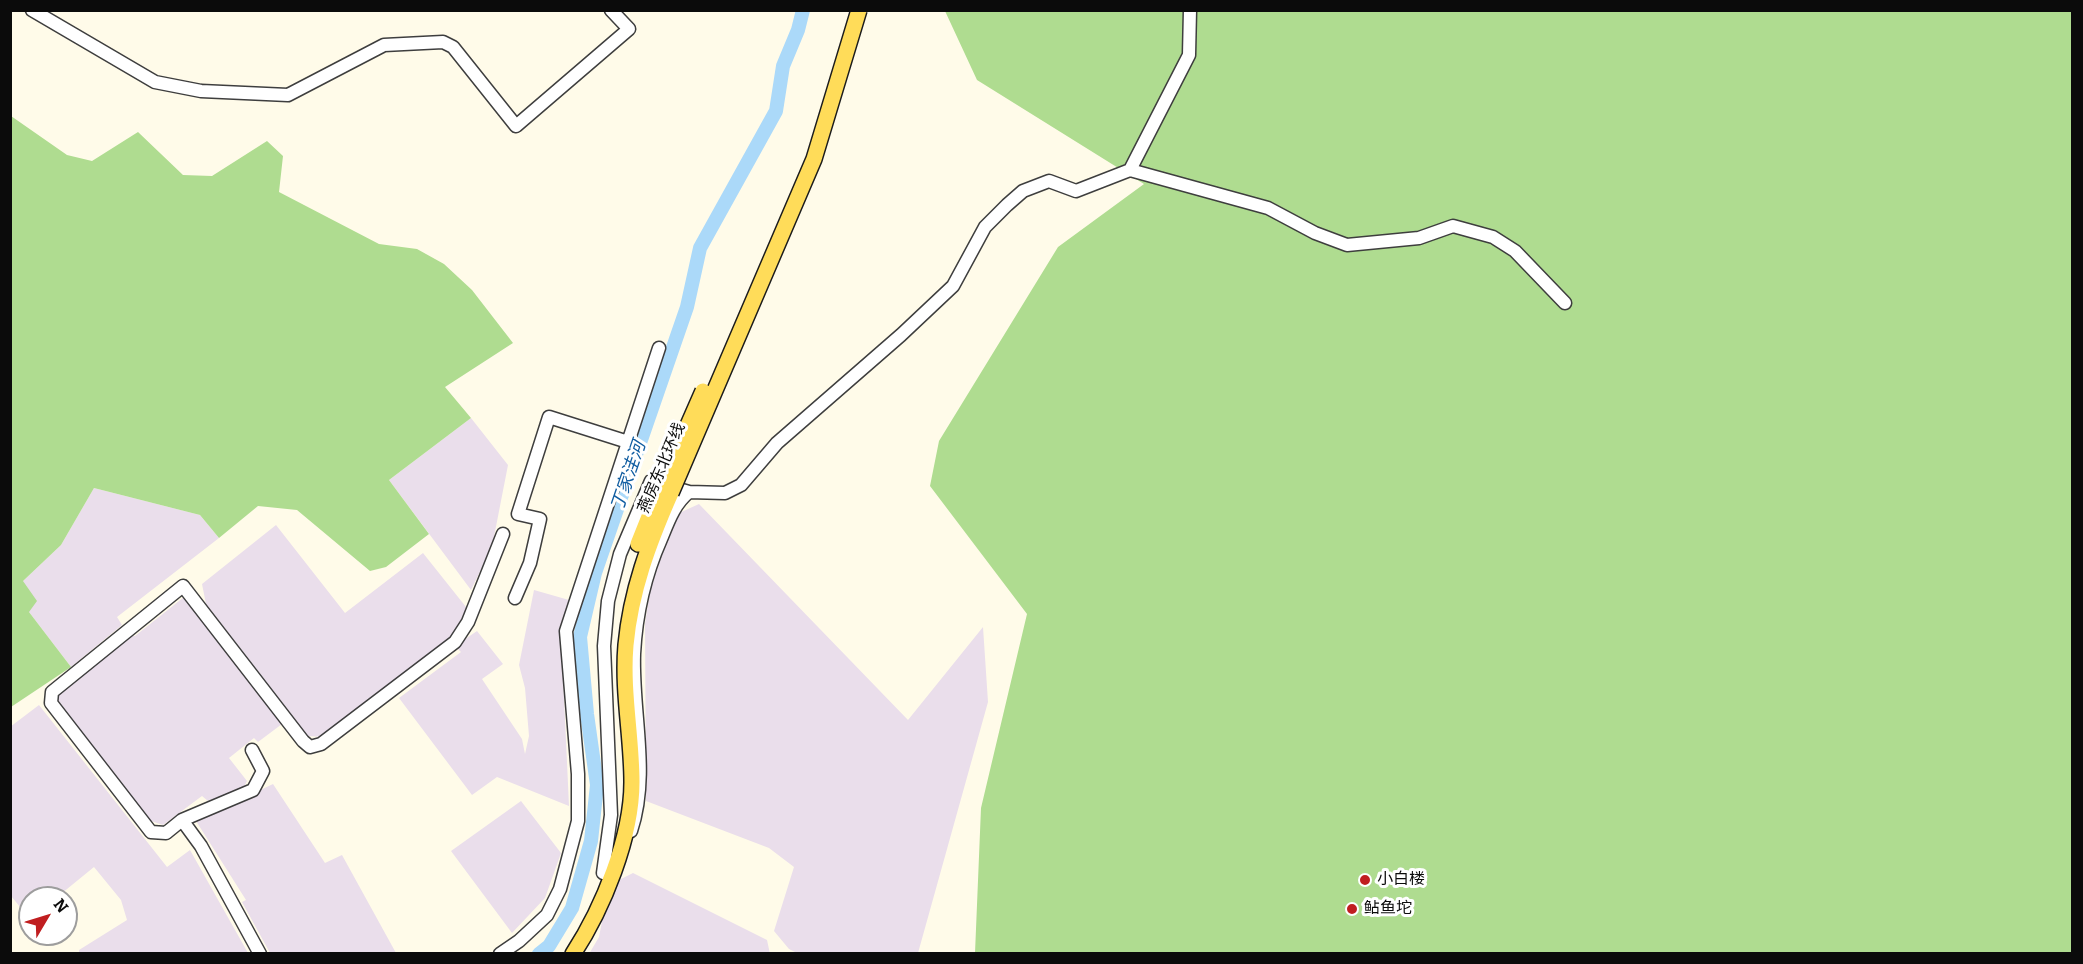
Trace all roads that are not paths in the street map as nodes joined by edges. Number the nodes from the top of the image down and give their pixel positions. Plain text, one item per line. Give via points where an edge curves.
1 (32, 10) edge
2 (611, 10) edge
3 (849, 10) edge
4 (859, 10) edge
5 (1190, 10) edge
6 (1130, 170) junction
7 (1565, 303) dead end
8 (659, 348) dead end
9 (628, 442) junction
10 (666, 491) junction
11 (689, 492) junction
12 (503, 534) dead end
13 (515, 598) dead end
14 (252, 750) dead end
15 (182, 820) junction
16 (608, 870) junction
17 (574, 953) edge
18 (260, 954) edge
19 (500, 954) edge

1 - 2 street via 155,82 201,91 288,95 384,45 443,42 453,47 516,126 629,29
3 - 10 main road, 燕房东北环线, bridge via 805,154
4 - 10 main road, 燕房东北环线, bridge via 814,159
5 - 6 street via 1189,55
6 - 7 street via 1268,208 1347,245 1419,238 1453,226 1492,237 1515,251
6 - 11 street via 1076,191 1049,181 1023,191 985,227 953,285 777,443 741,485 725,493
8 - 9 street
9 - 13 street via 549,417 518,514 540,519 530,563
9 - 19 street via 566,631 578,821 560,889 547,915
10 - 16 main road, 燕房东北环线 via 630,614 626,683 632,783 626,830
11 - 16 street via 675,507 657,548 638,616 634,655 641,766 638,813 627,845
11 - 16 street via 651,481 620,554 608,601 604,646 611,814
12 - 15 street via 468,622 455,642 321,744 310,747 303,741 183,586 52,692 51,703 151,832 166,833
14 - 15 street via 263,771 253,790
15 - 18 street via 201,846
16 - 17 main road, 燕房东北环线 via 590,928

